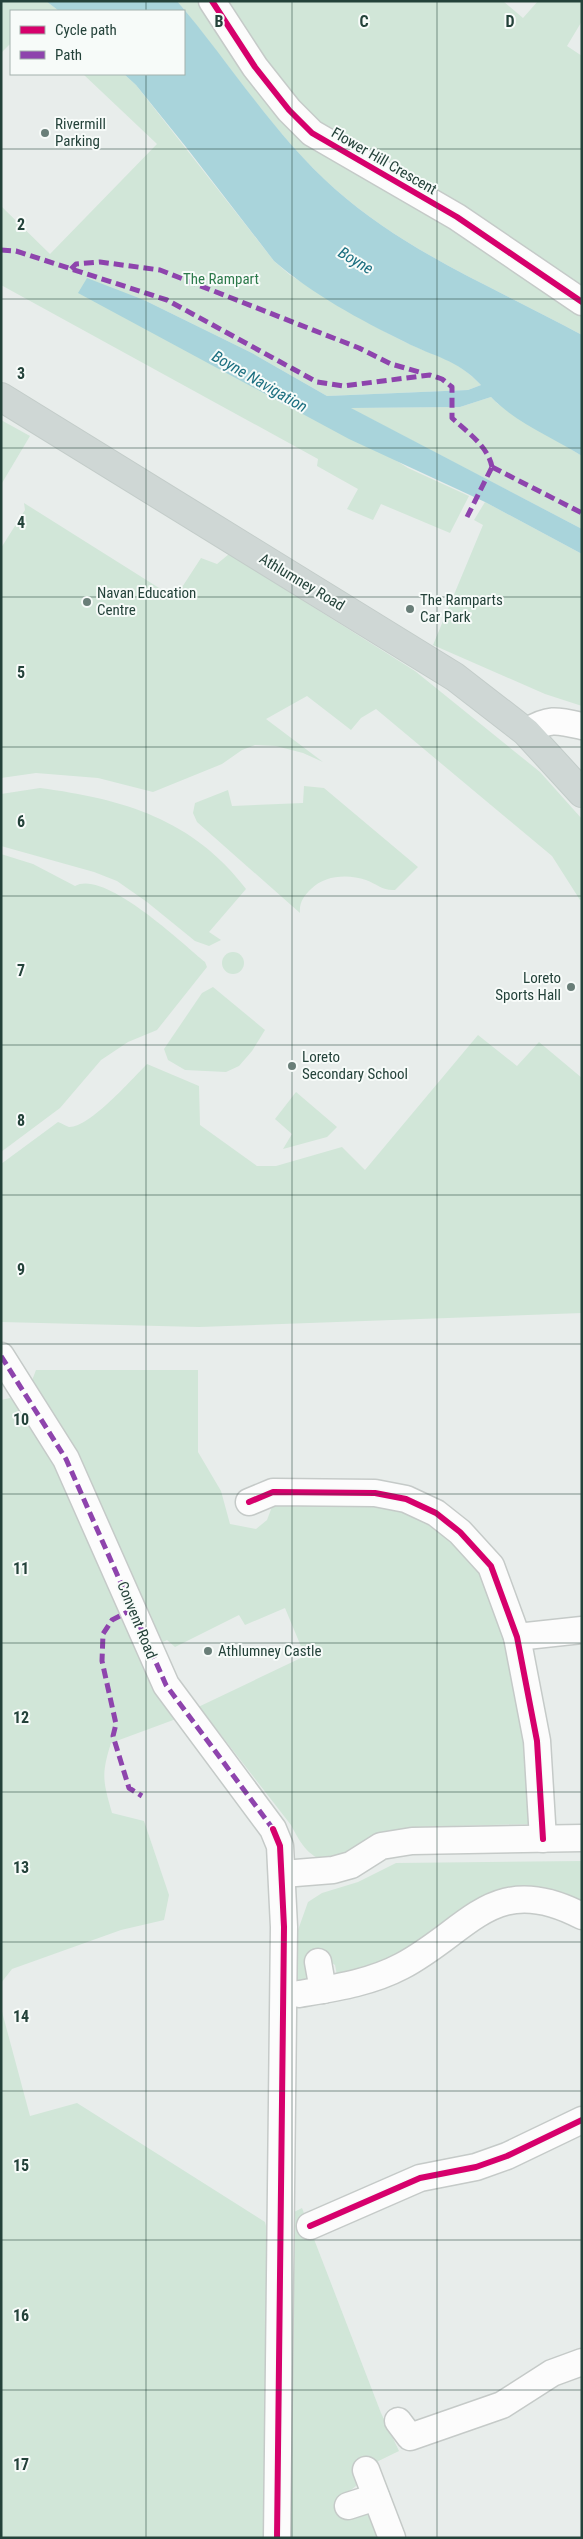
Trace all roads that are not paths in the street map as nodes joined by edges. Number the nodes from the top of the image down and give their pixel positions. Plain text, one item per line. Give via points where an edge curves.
1 (212, 1) edge
2 (582, 302) edge
3 (1, 397) edge
4 (582, 726) edge
5 (526, 732) junction
6 (582, 793) edge
7 (6, 1364) edge
8 (249, 1502) dead end
9 (582, 1630) edge
10 (517, 1637) junction
11 (582, 1838) edge
12 (544, 1839) junction
13 (283, 1874) junction
14 (582, 1916) edge
15 (318, 1962) dead end
16 (582, 2120) edge
17 (310, 2226) dead end
18 (582, 2362) edge
19 (398, 2421) dead end
20 (366, 2470) dead end
21 (376, 2497) junction
22 (348, 2506) dead end
23 (277, 2538) edge
24 (392, 2538) edge

1 - 2 street, Flower Hill Crescent via 255,67 312,133 457,217
3 - 5 main road, Athlumney Road via 455,677
4 - 5 street via 554,720
5 - 6 main road, Athlumney Road
7 - 13 street, Convent Road via 66,1459 166,1685 273,1829 280,1846
8 - 10 street via 273,1492 375,1493 406,1499 436,1513 460,1532 491,1566
9 - 10 street
10 - 12 street via 537,1741
11 - 12 street
12 - 13 street via 412,1841 381,1846 351,1865 333,1870
13 - 23 street, Convent Road
14 - 15 street via 552,1902 535,1899 495,1904 478,1912 427,1952 401,1967 369,1980 311,1992
16 - 17 street via 507,2156 476,2167 420,2178
18 - 19 street via 552,2373 502,2405 410,2437
20 - 21 street
21 - 22 street
21 - 24 street

